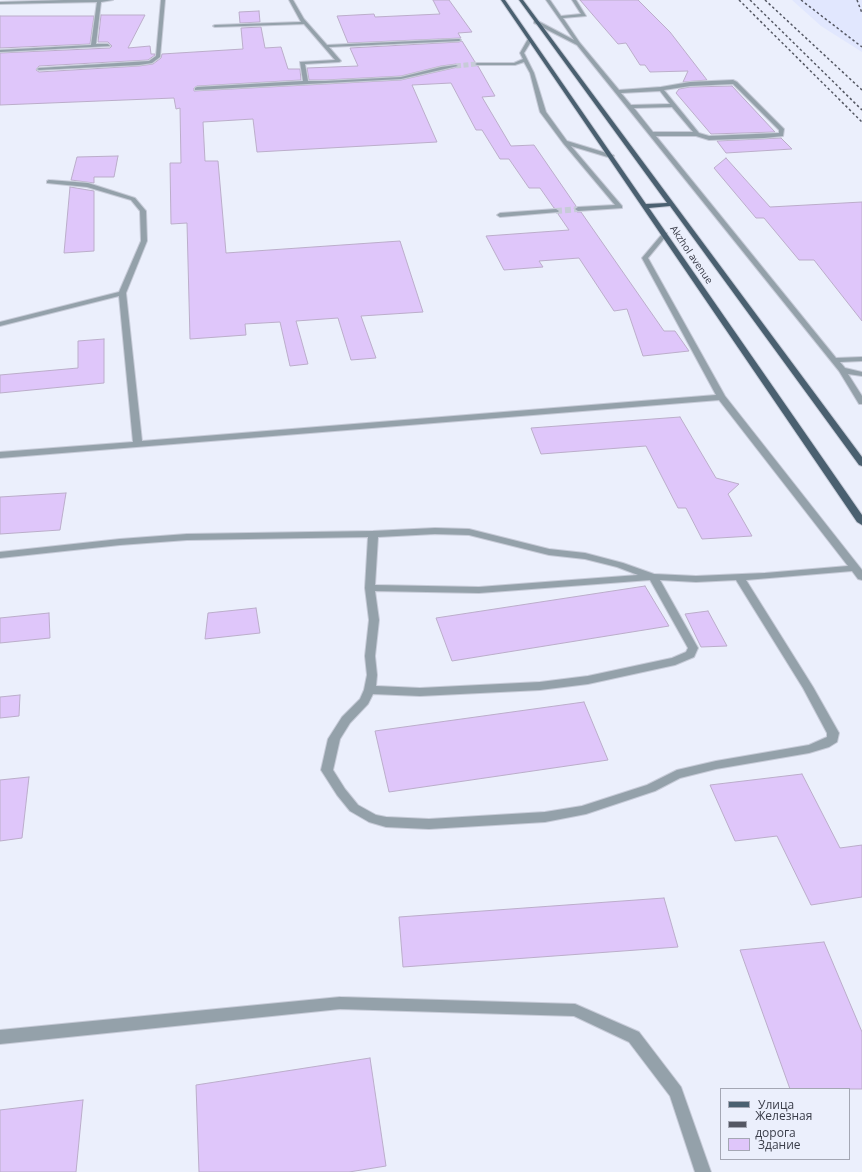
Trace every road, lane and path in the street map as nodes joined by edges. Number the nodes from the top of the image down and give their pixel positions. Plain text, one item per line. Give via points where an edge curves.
1 (99, 0) edge
2 (111, 0) edge
3 (163, 0) edge
4 (291, 0) edge
5 (503, 0) edge
6 (521, 0) edge
7 (548, 0) edge
8 (574, 0) edge
9 (0, 3) edge
10 (560, 17) junction
11 (536, 22) junction
12 (305, 23) junction
13 (215, 26) dead end
14 (459, 40) dead end
15 (530, 40) junction
16 (579, 44) junction
17 (108, 45) dead end
18 (93, 46) junction
19 (326, 46) junction
20 (0, 51) edge
21 (525, 60) junction
22 (477, 64) tunnel mouth
23 (456, 66) tunnel mouth
24 (38, 69) dead end
25 (306, 82) junction
26 (197, 89) dead end
27 (661, 89) junction
28 (617, 92) junction
29 (674, 105) junction
30 (630, 107) junction
31 (651, 134) junction
32 (697, 134) junction
33 (565, 142) junction
34 (611, 156) junction
35 (49, 182) dead end
36 (672, 204) junction
37 (646, 206) junction
38 (578, 209) tunnel mouth
39 (556, 211) tunnel mouth
40 (500, 215) dead end
41 (665, 234) junction
42 (122, 293) junction
43 (0, 324) edge
44 (862, 359) edge
45 (834, 360) junction
46 (842, 370) junction
47 (862, 374) edge
48 (721, 397) junction
49 (862, 402) edge
50 (138, 444) junction
51 (0, 455) edge
52 (862, 463) edge
53 (862, 522) edge
54 (373, 534) junction
55 (0, 555) edge
56 (855, 568) junction
57 (653, 577) junction
58 (740, 577) junction
59 (862, 577) edge
60 (370, 588) junction
61 (370, 690) junction
62 (0, 1037) edge
63 (703, 1172) edge

1 - 2 street
1 - 9 street
1 - 18 street
3 - 24 street via 158,57 150,62
4 - 12 street
5 - 15 main road, Akzhol avenue
6 - 11 main road, Akzhol avenue
7 - 10 street
8 - 10 street via 584,15
10 - 16 street
11 - 16 street
11 - 36 main road, Akzhol avenue
12 - 13 street
12 - 19 street
14 - 19 street
15 - 21 street via 522,53
15 - 34 main road, Akzhol avenue
16 - 28 street
17 - 18 street
18 - 20 street
19 - 25 street via 339,61 302,63
21 - 22 street via 514,64
21 - 33 street via 532,73 543,112
23 - 25 street via 401,78
25 - 26 street
27 - 28 street
27 - 29 street
27 - 32 street via 690,84 735,83 782,130 781,135 764,136 709,138
28 - 30 street
29 - 30 street
29 - 32 street
30 - 31 street
31 - 32 street
31 - 45 street
33 - 34 street
33 - 38 street via 620,207
34 - 37 main road, Akzhol avenue
35 - 42 street via 88,185 133,199 143,211 144,241
36 - 37 main road
36 - 52 main road, Akzhol avenue
37 - 41 main road, Akzhol avenue
39 - 40 street
41 - 48 street via 644,258
41 - 53 main road, Akzhol avenue
42 - 43 street
42 - 50 street
44 - 45 street
45 - 46 street
46 - 47 street
46 - 49 street
48 - 50 street
48 - 56 street
50 - 51 street
54 - 55 street via 187,537
54 - 57 street via 469,532 549,552 585,556
54 - 60 street
56 - 58 street
56 - 59 street
57 - 58 street
57 - 60 street via 479,590
57 - 61 street via 692,648 690,654 675,661 588,680 540,686 420,692
58 - 61 street via 808,687 833,733 833,739 825,744 676,774 651,788 582,811 545,817 428,824 386,822 373,819 354,808 327,770 334,739
60 - 61 street via 374,620
62 - 63 street via 340,1003 575,1010 634,1037 676,1092

